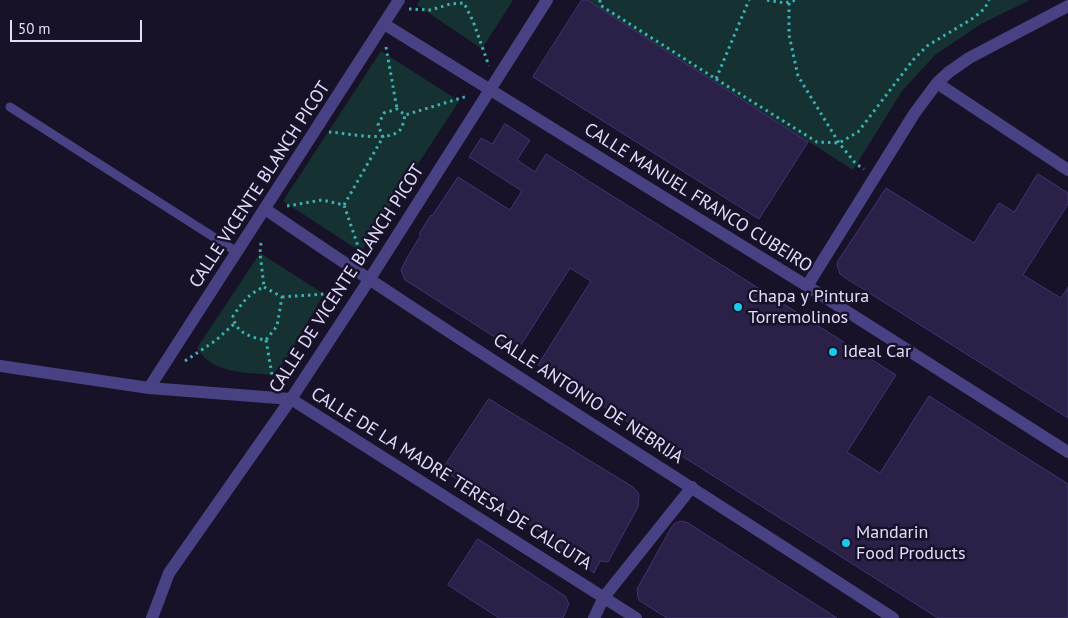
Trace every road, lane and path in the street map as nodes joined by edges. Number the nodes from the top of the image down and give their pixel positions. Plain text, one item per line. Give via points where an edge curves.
1 (547, 0) edge
2 (600, 0) edge
3 (749, 0) edge
4 (767, 0) edge
5 (796, 0) edge
6 (989, 0) edge
7 (465, 1) edge
8 (788, 3) junction
9 (397, 4) edge
10 (1068, 6) edge
11 (384, 24) junction
12 (716, 79) junction
13 (936, 83) junction
14 (492, 86) junction
15 (10, 106) dead end
16 (397, 110) junction
17 (405, 115) junction
18 (315, 131) junction
19 (383, 138) junction
20 (839, 143) junction
21 (1068, 170) edge
22 (875, 177) junction
23 (344, 205) junction
24 (264, 210) junction
25 (262, 236) dead end
26 (237, 252) junction
27 (369, 280) junction
28 (807, 286) junction
29 (264, 287) junction
30 (282, 297) junction
31 (234, 324) junction
32 (266, 340) junction
33 (185, 362) dead end
34 (0, 366) edge
35 (149, 388) junction
36 (291, 399) junction
37 (1068, 452) edge
38 (692, 487) junction
39 (604, 597) junction
40 (152, 618) edge
41 (594, 618) edge
42 (636, 618) edge
43 (893, 618) edge

1 - 14 street, CALLE DE VICENTE BLANCH PICOT
2 - 12 path via 600,5
3 - 12 path
4 - 8 path
5 - 8 path
6 - 20 path via 976,17 927,46 858,132
7 - 9 path via 431,10
7 - 14 path
8 - 20 path via 789,35 798,76
9 - 11 street, CALLE VICENTE BLANCH PICOT
10 - 13 street via 969,58
11 - 14 street, CALLE MANUEL FRANCO CUBEIRO
11 - 16 path
11 - 18 street, CALLE VICENTE BLANCH PICOT
12 - 20 path via 817,142
13 - 21 street
13 - 22 street
14 - 17 path
14 - 27 street, CALLE DE VICENTE BLANCH PICOT
14 - 28 street, CALLE MANUEL FRANCO CUBEIRO
15 - 26 lane
16 - 17 path
16 - 19 path via 384,113 378,124
17 - 19 path via 402,128
18 - 19 path
18 - 24 street, CALLE VICENTE BLANCH PICOT
19 - 23 path
20 - 22 path via 856,164
22 - 28 street
23 - 24 path via 322,200
23 - 27 path
24 - 26 street, CALLE VICENTE BLANCH PICOT
24 - 27 street, CALLE ANTONIO DE NEBRIJA
25 - 29 path via 260,253
26 - 35 street, CALLE VICENTE BLANCH PICOT
27 - 30 path via 324,294
27 - 36 street, CALLE DE VICENTE BLANCH PICOT
27 - 38 street, CALLE ANTONIO DE NEBRIJA
28 - 37 street, CALLE MANUEL FRANCO CUBEIRO
29 - 30 path
29 - 31 path via 244,300 234,316
30 - 32 path via 277,326
31 - 32 path via 251,338
31 - 33 path
32 - 36 path via 272,375
34 - 35 street, CALLE DE LA MADRE TERESA DE CALCUTA
35 - 36 street, CALLE DE LA MADRE TERESA DE CALCUTA
36 - 39 street, CALLE DE LA MADRE TERESA DE CALCUTA
36 - 40 street, CALLE DE VICENTE BLANCH PICOT via 169,573
38 - 39 street
38 - 43 street, CALLE ANTONIO DE NEBRIJA
39 - 41 street
39 - 42 street, CALLE DE LA MADRE TERESA DE CALCUTA

